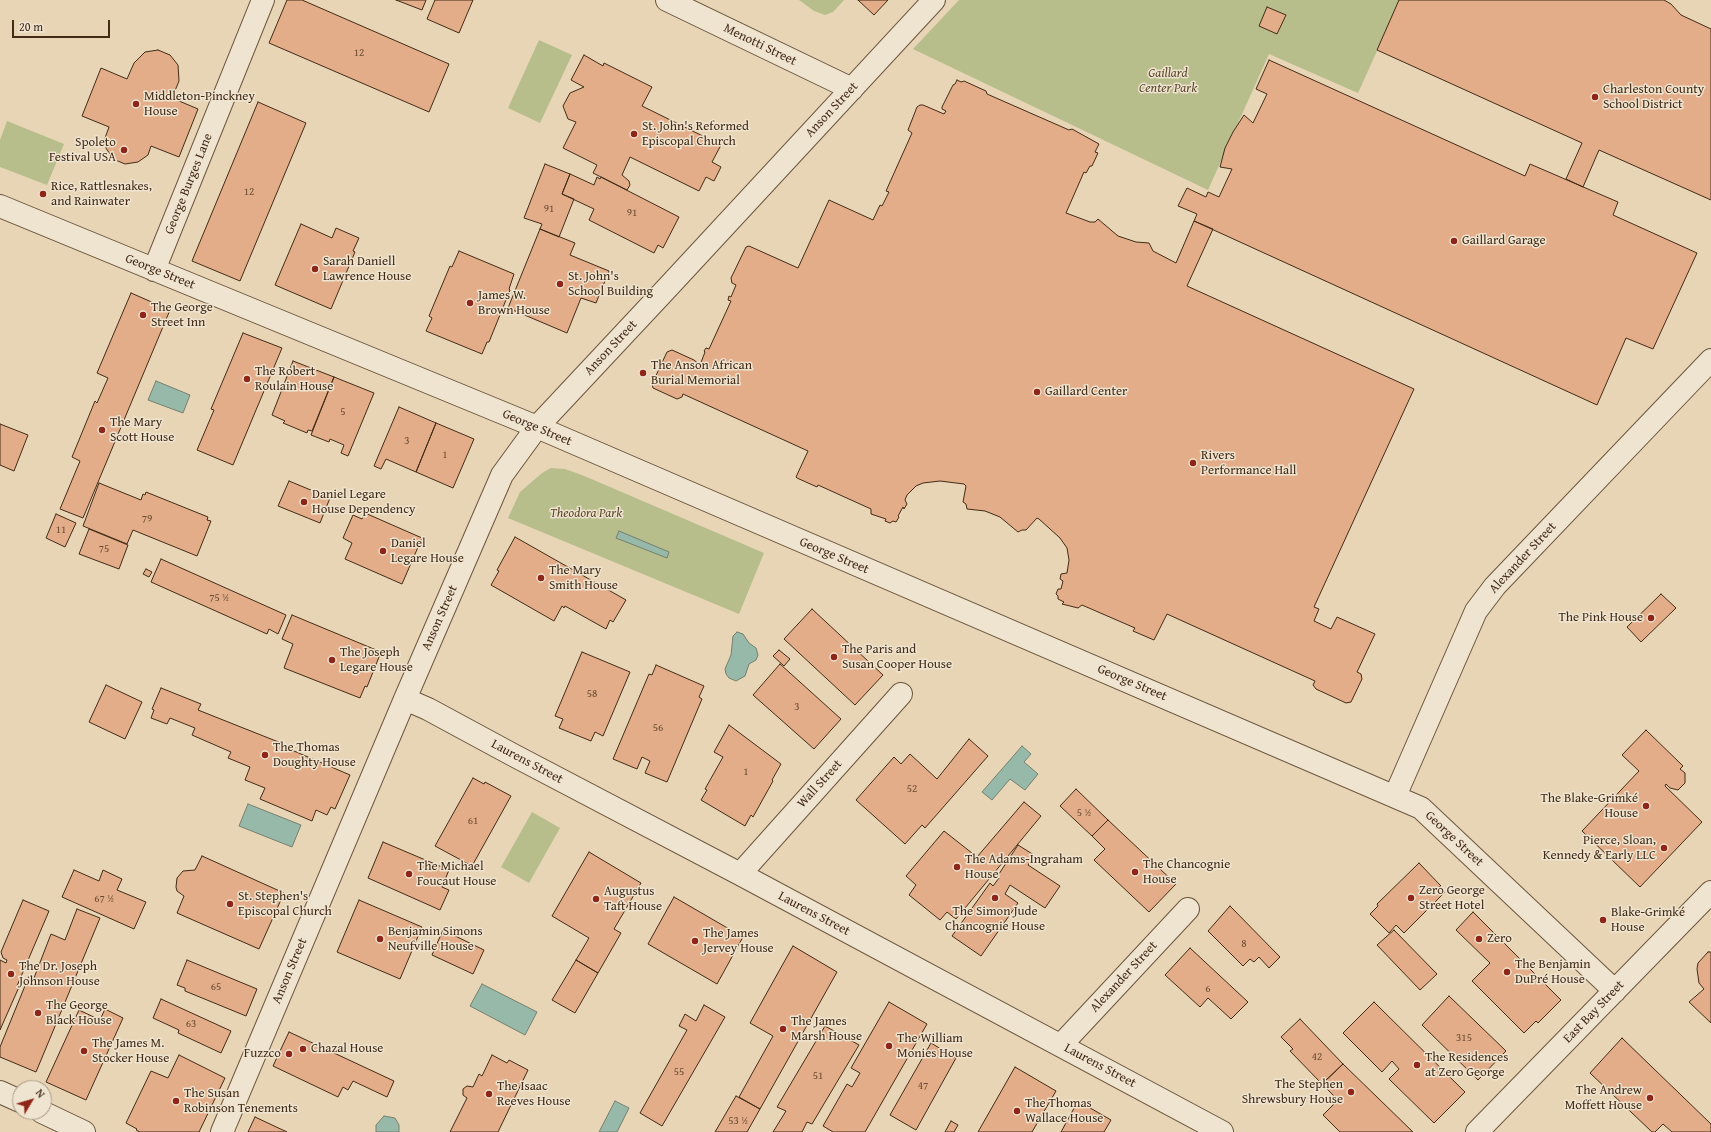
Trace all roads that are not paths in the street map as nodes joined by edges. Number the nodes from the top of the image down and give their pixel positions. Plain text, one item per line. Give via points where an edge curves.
1 (667, 0) edge
2 (934, 0) edge
3 (261, 4) edge
4 (852, 89) junction
5 (0, 206) edge
6 (154, 270) junction
7 (1711, 360) edge
8 (537, 427) junction
9 (901, 694) dead end
10 (404, 698) junction
11 (1394, 796) junction
12 (740, 874) junction
13 (1711, 892) edge
14 (1188, 909) dead end
15 (1615, 991) junction
16 (1061, 1045) junction
17 (0, 1092) edge
18 (12, 1097) edge
19 (52, 1117) edge
20 (84, 1132) edge
21 (222, 1132) edge
22 (1222, 1132) edge
23 (1477, 1132) edge

1 - 4 street, Menotti Street
2 - 4 street, Anson Street
3 - 6 street, George Burges Lane
4 - 8 street, Anson Street
5 - 6 street, George Street
6 - 8 street, George Street
7 - 11 street, Alexander Street via 1495,586 1476,610
8 - 10 street, Anson Street via 502,475
8 - 11 street, George Street
9 - 12 street, Wall Street
10 - 12 street, Laurens Street via 428,708
10 - 21 street, Anson Street
11 - 15 street, George Street via 1421,808
12 - 16 street, Laurens Street
13 - 15 street, East Bay Street
14 - 16 street, Alexander Street
15 - 23 street, East Bay Street
16 - 22 street, Laurens Street
17 - 18 street
19 - 20 street

